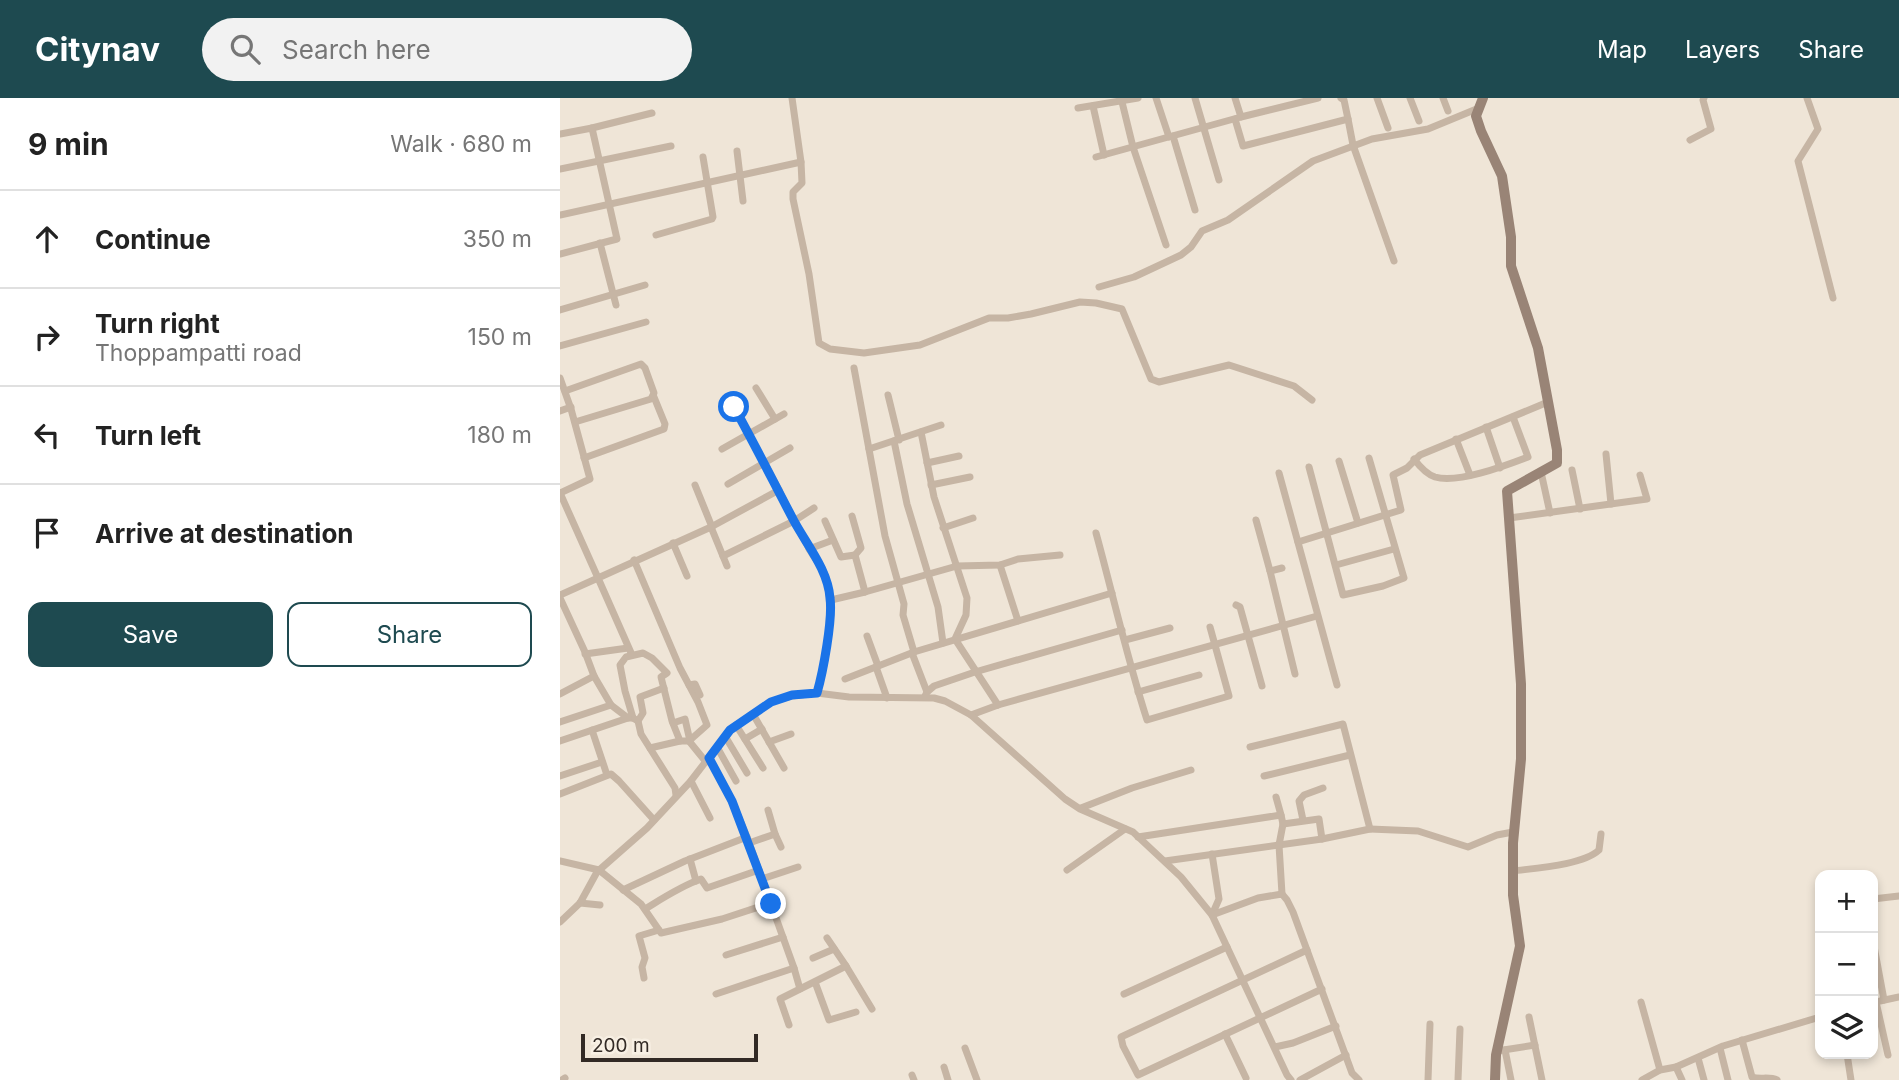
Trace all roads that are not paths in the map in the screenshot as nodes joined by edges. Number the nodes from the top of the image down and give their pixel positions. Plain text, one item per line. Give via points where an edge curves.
1 (792, 98) edge
2 (1138, 98) edge
3 (1156, 98) edge
4 (1195, 98) edge
5 (1235, 98) edge
6 (1318, 98) edge
7 (1377, 98) edge
8 (1410, 98) edge
9 (1443, 98) edge
10 (1704, 98) edge
11 (1807, 98) edge
12 (1344, 99) edge
13 (1122, 102) junction
14 (1481, 103) edge
15 (1093, 106) junction
16 (1078, 108) dead end
17 (1448, 111) dead end
18 (652, 113) dead end
19 (1238, 118) junction
20 (1348, 119) junction
21 (1419, 121) dead end
22 (592, 128) junction
23 (1204, 128) junction
24 (1388, 128) dead end
25 (560, 134) edge
26 (1171, 136) junction
27 (1690, 140) dead end
28 (1353, 145) junction
29 (671, 146) dead end
30 (1133, 147) junction
31 (737, 151) dead end
32 (703, 157) dead end
33 (600, 161) junction
34 (801, 162) junction
35 (560, 169) edge
36 (740, 174) junction
37 (1219, 180) dead end
38 (707, 181) junction
39 (743, 201) dead end
40 (610, 205) junction
41 (1195, 210) dead end
42 (560, 215) edge
43 (656, 235) dead end
44 (600, 243) junction
45 (1166, 245) dead end
46 (560, 254) edge
47 (1394, 261) dead end
48 (645, 285) dead end
49 (1099, 287) dead end
50 (613, 293) junction
51 (1833, 298) dead end
52 (616, 305) dead end
53 (560, 310) edge
54 (646, 322) dead end
55 (560, 346) edge
56 (854, 368) dead end
57 (560, 378) edge
58 (756, 388) dead end
59 (565, 391) junction
60 (888, 395) dead end
61 (654, 397) junction
62 (1312, 400) dead end
63 (1548, 402) junction
64 (571, 407) junction
65 (734, 407) dead end
66 (560, 411) edge
67 (784, 414) dead end
68 (1513, 417) junction
69 (775, 419) junction
70 (575, 422) junction
71 (941, 425) dead end
72 (1486, 428) junction
73 (921, 432) junction
74 (749, 434) junction
75 (1456, 439) junction
76 (896, 440) junction
77 (790, 448) dead end
78 (722, 449) dead end
79 (869, 449) junction
80 (1606, 454) dead end
81 (959, 456) dead end
82 (584, 458) junction
83 (1369, 458) dead end
84 (1414, 459) junction
85 (1339, 461) dead end
86 (927, 463) junction
87 (765, 464) junction
88 (1309, 467) dead end
89 (1500, 468) junction
90 (1572, 470) dead end
91 (1541, 472) junction
92 (1279, 473) dead end
93 (1470, 475) junction
94 (1640, 475) dead end
95 (970, 477) dead end
96 (727, 484) dead end
97 (695, 485) dead end
98 (931, 485) junction
99 (779, 490) junction
100 (560, 493) edge
101 (1611, 504) junction
102 (814, 508) dead end
103 (1580, 509) junction
104 (1550, 513) junction
105 (1384, 514) junction
106 (852, 516) dead end
107 (973, 518) dead end
108 (1509, 519) junction
109 (1256, 520) dead end
110 (825, 521) dead end
111 (794, 522) junction
112 (1358, 523) junction
113 (712, 527) junction
114 (943, 528) junction
115 (1328, 531) junction
116 (1096, 533) dead end
117 (833, 540) junction
118 (1297, 542) junction
119 (673, 543) junction
120 (810, 549) junction
121 (1394, 549) junction
122 (723, 555) junction
123 (855, 555) junction
124 (1060, 555) dead end
125 (1018, 559) junction
126 (634, 560) junction
127 (1000, 565) junction
128 (1336, 565) junction
129 (727, 566) dead end
130 (957, 566) junction
131 (1282, 568) dead end
132 (1270, 571) junction
133 (930, 575) junction
134 (687, 576) dead end
135 (1004, 577) junction
136 (598, 578) junction
137 (898, 582) junction
138 (865, 592) junction
139 (1112, 593) junction
140 (831, 600) junction
141 (561, 601) edge
142 (1236, 605) dead end
143 (1317, 616) junction
144 (564, 618) edge
145 (1018, 621) junction
146 (1283, 625) junction
147 (1210, 626) dead end
148 (1170, 628) dead end
149 (1122, 630) junction
150 (1247, 635) junction
151 (867, 636) dead end
152 (955, 639) junction
153 (1125, 640) junction
154 (943, 643) junction
155 (1215, 645) junction
156 (630, 651) junction
157 (913, 653) junction
158 (585, 654) junction
159 (877, 667) junction
160 (680, 668) junction
161 (1130, 668) junction
162 (975, 671) junction
163 (667, 673) junction
164 (1295, 674) dead end
165 (1199, 675) dead end
166 (594, 676) junction
167 (845, 679) dead end
168 (689, 685) junction
169 (1336, 685) dead end
170 (1262, 686) dead end
171 (664, 688) junction
172 (1138, 692) junction
173 (817, 693) junction
174 (560, 694) edge
175 (926, 694) junction
176 (700, 695) dead end
177 (887, 698) junction
178 (611, 705) junction
179 (998, 705) junction
180 (753, 714) junction
181 (971, 715) junction
182 (633, 719) junction
183 (560, 722) edge
184 (673, 723) junction
185 (736, 725) junction
186 (762, 729) junction
187 (592, 730) junction
188 (791, 734) dead end
189 (725, 736) junction
190 (745, 739) junction
191 (560, 741) edge
192 (680, 741) junction
193 (690, 741) junction
194 (769, 742) junction
195 (717, 747) junction
196 (1250, 747) dead end
197 (650, 748) junction
198 (1350, 755) junction
199 (707, 760) junction
200 (602, 762) junction
201 (763, 768) dead end
202 (784, 768) dead end
203 (1191, 770) dead end
204 (747, 773) dead end
205 (607, 775) junction
206 (560, 776) edge
207 (1264, 776) dead end
208 (691, 781) junction
209 (736, 781) dead end
210 (1323, 788) dead end
211 (560, 794) edge
212 (676, 795) junction
213 (1276, 797) dead end
214 (1080, 808) junction
215 (768, 810) dead end
216 (1280, 815) junction
217 (710, 818) dead end
218 (654, 820) junction
219 (1303, 820) junction
220 (1283, 824) junction
221 (1370, 829) junction
222 (1125, 830) junction
223 (1513, 832) junction
224 (775, 834) junction
225 (1601, 834) dead end
226 (1138, 837) junction
227 (1322, 839) junction
228 (748, 840) junction
229 (1279, 845) junction
230 (782, 847) dead end
231 (1212, 854) junction
232 (690, 859) junction
233 (560, 861) edge
234 (1165, 861) junction
235 (798, 867) dead end
236 (599, 870) junction
237 (759, 870) junction
238 (1067, 870) dead end
239 (1513, 871) junction
240 (762, 879) junction
241 (696, 881) junction
242 (623, 890) junction
243 (1282, 894) junction
244 (1899, 895) edge
245 (1878, 898) edge
246 (580, 903) junction
247 (771, 904) junction
248 (600, 905) dead end
249 (645, 909) junction
250 (1212, 915) junction
251 (560, 922) edge
252 (659, 930) junction
253 (783, 937) junction
254 (827, 938) dead end
255 (1227, 947) junction
256 (834, 948) junction
257 (1307, 950) junction
258 (726, 955) dead end
259 (813, 958) dead end
260 (846, 966) junction
261 (794, 968) junction
262 (644, 978) dead end
263 (1243, 981) junction
264 (815, 982) junction
265 (800, 989) junction
266 (1322, 989) junction
267 (716, 994) dead end
268 (1124, 994) dead end
269 (1899, 997) edge
270 (1641, 1002) dead end
271 (1878, 1002) edge
272 (872, 1009) dead end
273 (856, 1012) dead end
274 (1260, 1017) junction
275 (1529, 1017) dead end
276 (1815, 1018) edge
277 (1430, 1024) dead end
278 (789, 1025) dead end
279 (1336, 1026) junction
280 (1460, 1029) dead end
281 (1878, 1029) edge
282 (1882, 1029) junction
283 (1225, 1034) junction
284 (1742, 1040) junction
285 (1535, 1045) junction
286 (965, 1048) dead end
287 (1275, 1048) junction
288 (1720, 1048) junction
289 (1501, 1050) junction
290 (1346, 1055) junction
291 (1888, 1055) dead end
292 (1698, 1058) junction
293 (1848, 1059) edge
294 (1676, 1066) junction
295 (944, 1067) dead end
296 (1660, 1070) junction
297 (1246, 1078) dead end
298 (948, 1080) edge
299 (976, 1080) edge
300 (1291, 1080) edge
301 (1300, 1080) edge
302 (1359, 1080) edge
303 (1428, 1080) edge
304 (1458, 1080) edge
305 (1495, 1080) edge
306 (1511, 1080) edge
307 (1542, 1080) edge
308 (1642, 1080) edge
309 (1682, 1080) edge
310 (1704, 1080) edge
311 (1728, 1080) edge
312 (1777, 1080) edge
313 (1851, 1080) edge

1 - 34 street
2 - 13 street
3 - 26 street
4 - 23 street
5 - 19 street
6 - 19 street
7 - 24 street
8 - 21 street
9 - 17 street
10 - 27 street via 1711,129
11 - 51 street via 1818,129 1798,161
12 - 20 street
13 - 15 street
13 - 30 street
14 - 28 street via 1428,129
14 - 63 street via 1476,116 1502,176 1511,267 1538,348
15 - 16 street
15 - 30 street via 1100,156
18 - 22 street
19 - 20 street via 1243,146
19 - 23 street
20 - 28 street
22 - 25 street
22 - 33 street
23 - 26 street
23 - 37 street
26 - 30 street
26 - 41 street
28 - 47 street
28 - 49 street via 1313,161 1228,220 1202,231 1181,255
29 - 33 street
30 - 45 street
31 - 36 street
32 - 38 street
33 - 35 street
33 - 40 street
34 - 36 street
34 - 62 street via 802,183 793,199 819,343 830,349 864,353 920,345 989,318 1096,303 1122,309 1151,379 1158,382 1229,365 1294,386
36 - 38 street
36 - 39 street
38 - 40 street
38 - 43 street via 712,219
40 - 42 street
40 - 44 street via 617,239
44 - 46 street
44 - 50 street
48 - 50 street
50 - 52 street
50 - 53 street
54 - 55 street
56 - 79 street
57 - 59 street
58 - 69 street
59 - 61 street via 641,365
59 - 64 street
60 - 76 street
61 - 70 street
61 - 82 street via 664,429
63 - 68 street
63 - 91 street via 1557,463
64 - 66 street
64 - 70 street
65 - 74 street
67 - 69 street
68 - 72 street
68 - 89 street via 1528,457
69 - 74 street
70 - 82 street
71 - 73 street
72 - 75 street
72 - 89 street
73 - 76 street
73 - 86 street
74 - 78 street
74 - 87 street
75 - 84 street
75 - 93 street
76 - 79 street
76 - 133 street via 907,504
77 - 87 street
79 - 137 street
80 - 101 street
81 - 86 street
82 - 100 street via 590,478
83 - 105 street
84 - 93 street via 1433,477
84 - 105 street via 1393,475 1401,510
85 - 112 street
86 - 98 street
87 - 96 street
87 - 99 street
88 - 115 street
89 - 93 street
90 - 103 street
91 - 104 street
91 - 108 street via 1507,491
92 - 118 street
94 - 101 street via 1647,499
95 - 98 street
97 - 113 street
98 - 114 street
99 - 111 street
99 - 113 street
100 - 136 street
101 - 103 street
102 - 111 street
103 - 104 street
104 - 108 street
105 - 112 street
105 - 121 street
106 - 123 street via 862,548
107 - 114 street
108 - 223 street via 1521,684 1521,759
109 - 132 street
110 - 117 street
111 - 120 street
111 - 122 street
112 - 115 street
113 - 119 street
113 - 122 street
114 - 130 street
115 - 118 street
115 - 128 street
116 - 139 street
117 - 120 street
117 - 123 street via 841,557
118 - 143 street
119 - 126 street
119 - 134 street
120 - 140 street via 823,570
121 - 128 street
121 - 128 street via 1404,578 1383,586 1343,595
122 - 129 street
123 - 138 street
124 - 125 street
125 - 127 street
125 - 135 street
126 - 136 street
126 - 160 street
127 - 130 street
127 - 135 street
130 - 133 street
130 - 152 street via 967,598 966,615
131 - 132 street
132 - 146 street
133 - 137 street
133 - 154 street
135 - 145 street
136 - 141 street
136 - 156 street
137 - 138 street
137 - 157 street
138 - 140 street
139 - 145 street
139 - 149 street
140 - 173 street
141 - 144 street
142 - 150 street
143 - 146 street
143 - 169 street
144 - 158 street
145 - 152 street
146 - 150 street
146 - 164 street
147 - 155 street
148 - 153 street
149 - 153 street
149 - 162 street
150 - 155 street
150 - 170 street
151 - 159 street
152 - 154 street
152 - 162 street
153 - 161 street
154 - 157 street
155 - 161 street
155 - 172 street via 1229,696 1147,720
156 - 158 street
156 - 163 street via 652,658
156 - 182 street via 620,665
157 - 159 street
157 - 175 street
158 - 166 street
159 - 167 street
159 - 177 street
160 - 163 street
160 - 168 street
161 - 172 street
161 - 179 street
162 - 175 street via 934,686
162 - 179 street
163 - 171 street via 661,677
165 - 172 street
166 - 174 street
166 - 178 street
168 - 176 street via 695,684
168 - 193 street via 707,724
171 - 182 street via 640,697 643,713
171 - 184 street
173 - 177 street
173 - 180 street via 792,695
175 - 177 street
175 - 181 street
178 - 182 street
178 - 183 street
179 - 181 street
180 - 185 street
180 - 186 street
181 - 214 street
182 - 187 street
182 - 197 street
184 - 192 street
184 - 193 street via 685,719
185 - 189 street
185 - 190 street
186 - 190 street
186 - 194 street
187 - 191 street
187 - 200 street
188 - 194 street
189 - 195 street
189 - 204 street
190 - 201 street
192 - 193 street
192 - 197 street
193 - 199 street
194 - 202 street
195 - 199 street
195 - 209 street
196 - 198 street via 1343,724
197 - 212 street
198 - 207 street
198 - 221 street
199 - 208 street
199 - 228 street via 732,801
200 - 205 street
200 - 206 street
203 - 214 street
205 - 211 street
205 - 218 street via 619,781
208 - 212 street
208 - 217 street
210 - 219 street via 1299,801
212 - 218 street
213 - 216 street
214 - 222 street
215 - 224 street
216 - 220 street
216 - 226 street
218 - 236 street
219 - 220 street
219 - 227 street via 1319,819
220 - 229 street
221 - 223 street via 1418,831 1468,846
221 - 227 street
222 - 226 street
222 - 238 street
223 - 239 street
224 - 228 street
224 - 230 street
225 - 239 street via 1594,855
226 - 234 street
227 - 229 street
228 - 232 street
228 - 237 street
229 - 231 street
229 - 243 street
231 - 234 street
231 - 250 street via 1219,899
232 - 241 street
232 - 242 street
233 - 236 street
234 - 250 street
235 - 240 street
236 - 242 street
236 - 246 street
237 - 240 street
237 - 241 street via 707,888 701,879
239 - 289 street via 1520,946
240 - 247 street
241 - 249 street
242 - 249 street
243 - 250 street
243 - 257 street
244 - 245 street
246 - 248 street
246 - 251 street
247 - 252 street via 722,919
247 - 253 street
249 - 252 street
250 - 255 street
252 - 262 street via 639,936
253 - 258 street
253 - 261 street
254 - 256 street
255 - 263 street
255 - 268 street
256 - 259 street
256 - 260 street
257 - 263 street
257 - 266 street
260 - 264 street
260 - 272 street
261 - 265 street
261 - 267 street
263 - 274 street
263 - 283 street via 1121,1037 1138,1075
264 - 265 street
264 - 273 street via 830,1020
265 - 278 street via 780,999
266 - 274 street
266 - 279 street
269 - 271 street
270 - 296 street
271 - 282 street
274 - 283 street
274 - 287 street
275 - 285 street
276 - 284 street
277 - 303 street
279 - 287 street
279 - 290 street
280 - 304 street
281 - 282 street
282 - 291 street
283 - 297 street
284 - 288 street
284 - 312 street via 1752,1077
285 - 289 street
285 - 307 street
286 - 299 street
287 - 300 street
288 - 292 street
288 - 311 street
289 - 305 street
289 - 306 street
290 - 301 street
290 - 302 street
292 - 294 street
292 - 310 street
293 - 313 street
294 - 296 street
294 - 309 street
295 - 298 street
296 - 308 street

